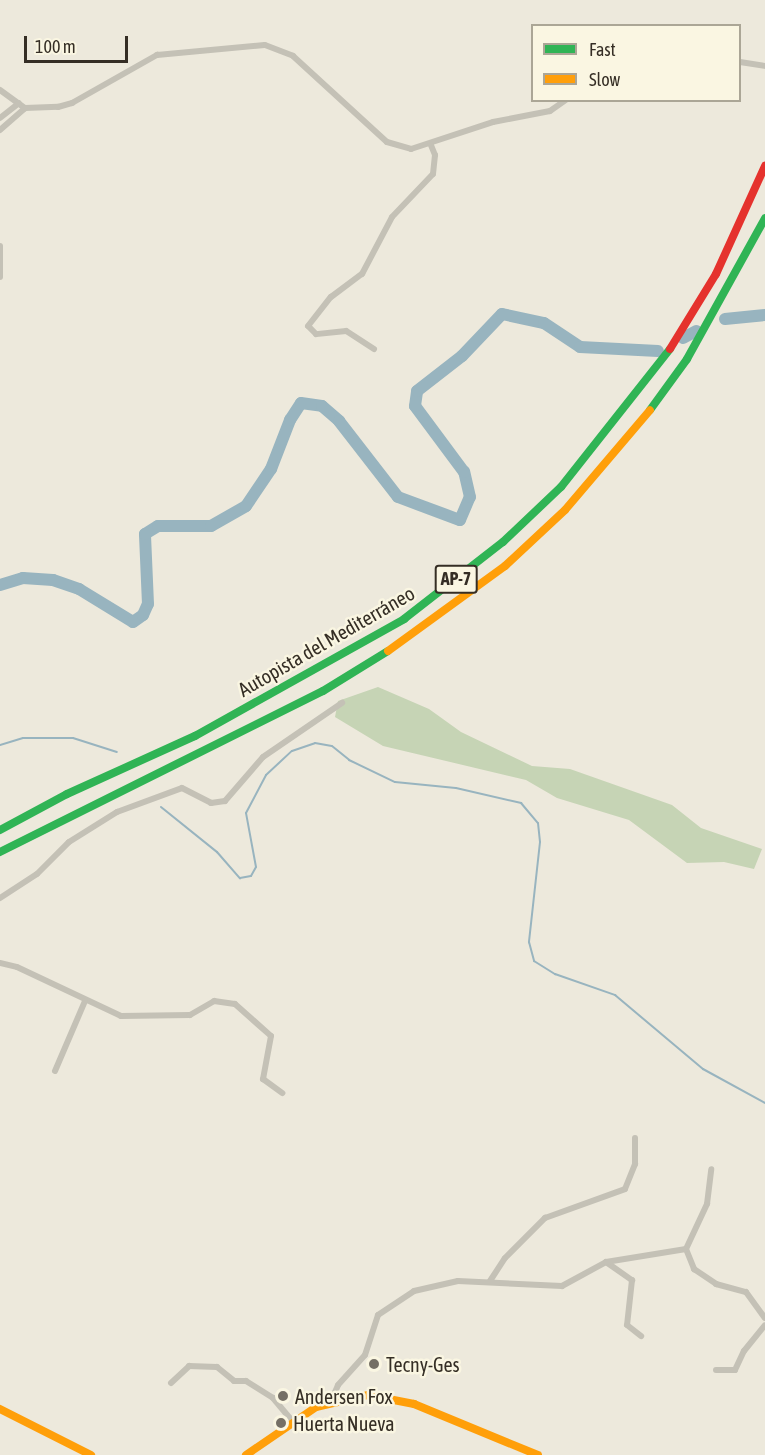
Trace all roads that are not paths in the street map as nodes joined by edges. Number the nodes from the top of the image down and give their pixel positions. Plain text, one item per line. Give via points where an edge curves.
1 (741, 62) edge
2 (765, 66) edge
3 (0, 90) edge
4 (563, 102) edge
5 (19, 103) junction
6 (25, 108) junction
7 (0, 118) edge
8 (0, 130) edge
9 (431, 146) junction
10 (765, 166) edge
11 (765, 218) edge
12 (0, 246) edge
13 (1, 264) edge
14 (0, 277) edge
15 (374, 349) dead end
16 (342, 703) dead end
17 (0, 830) edge
18 (0, 852) edge
19 (0, 898) edge
20 (0, 963) edge
21 (85, 1001) junction
22 (55, 1071) dead end
23 (282, 1094) dead end
24 (635, 1138) dead end
25 (711, 1169) dead end
26 (686, 1249) junction
27 (606, 1262) junction
28 (490, 1281) junction
29 (765, 1318) edge
30 (765, 1325) edge
31 (641, 1336) dead end
32 (716, 1370) dead end
33 (171, 1383) dead end
34 (331, 1401) junction
35 (0, 1409) edge
36 (292, 1421) junction
37 (91, 1455) edge
38 (246, 1455) edge
39 (538, 1455) edge

1 - 2 street
3 - 5 street
4 - 9 street via 550,111 493,122
5 - 6 street
5 - 7 street
6 - 8 street
6 - 9 street via 72,103 157,55 265,45 293,56 387,142 411,149
9 - 15 street via 435,155 433,174 392,217 362,274 338,290 308,326 316,334 346,331
10 - 17 main road, Autopista del Mediterráneo / AP-7 via 716,274 660,364 561,487 503,542 405,619 195,736 67,794
11 - 18 main road, Autopista del Mediterráneo / AP-7 via 687,359 635,432 565,510 506,566 415,635 323,692
12 - 13 street
13 - 14 street
16 - 19 street via 263,757 225,801 211,803 182,788 117,812 69,842 37,874
20 - 21 street via 17,967
21 - 22 street
21 - 23 street via 121,1016 190,1015 214,1001 235,1004 271,1036 263,1078
24 - 28 street via 635,1164 625,1189 545,1218 505,1258
25 - 26 street via 707,1204
26 - 27 street
26 - 29 street via 694,1269 716,1284 746,1292
27 - 28 street via 562,1286
27 - 31 street via 632,1280 627,1325
28 - 34 street via 443,1282 414,1291 384,1309 374,1322 364,1355 338,1385
30 - 32 street via 744,1351 735,1370
33 - 36 street via 189,1366 217,1367 234,1381 246,1381 273,1398
34 - 36 main road
34 - 39 main road via 368,1395 398,1399
35 - 37 main road
36 - 38 main road

